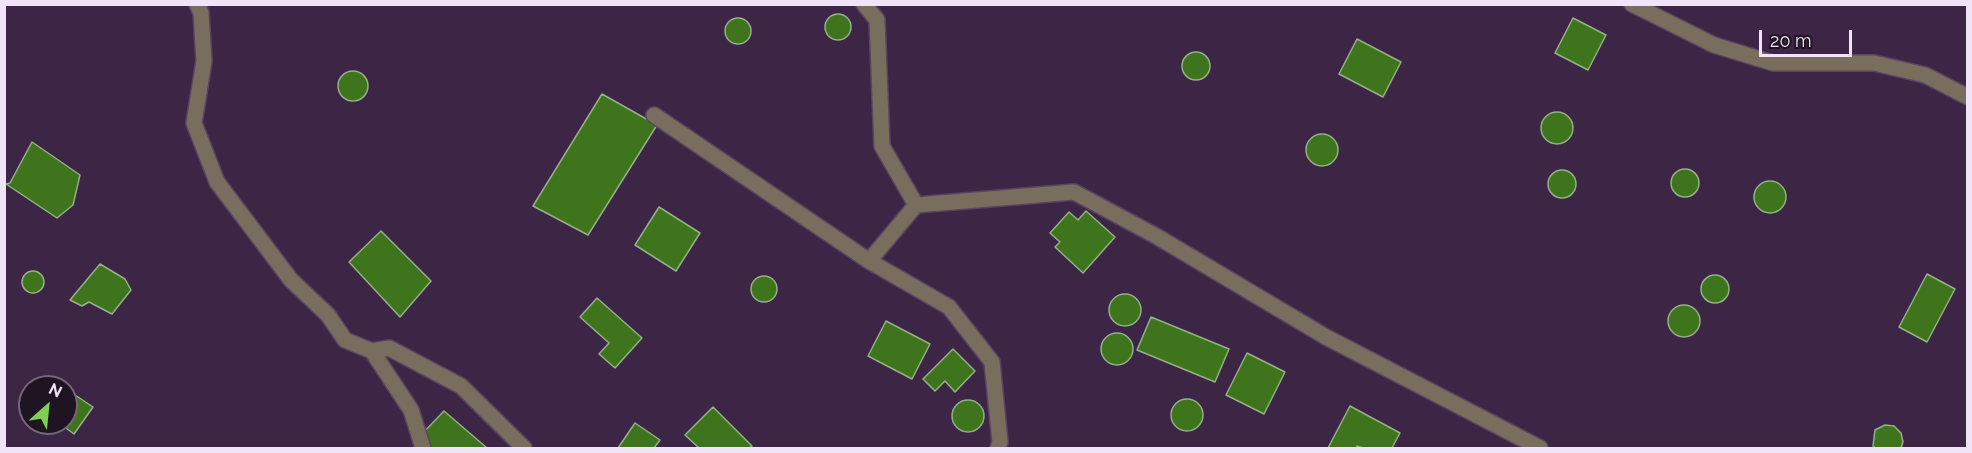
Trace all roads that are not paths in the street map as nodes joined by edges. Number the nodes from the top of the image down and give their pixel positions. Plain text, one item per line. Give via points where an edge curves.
1 (197, 4) edge
2 (864, 4) edge
3 (1632, 4) edge
4 (1968, 97) edge
5 (654, 116) dead end
6 (916, 205) junction
7 (869, 261) junction
8 (372, 351) junction
9 (423, 448) edge
10 (524, 448) edge
11 (998, 448) edge
12 (1540, 448) edge

1 - 8 street via 204,61 194,123 217,182 291,280 328,315 345,340
2 - 6 street via 877,20 882,146
3 - 4 street via 1714,45 1773,63 1874,63 1925,75
5 - 7 street
6 - 7 street
6 - 12 street via 1074,192 1156,236 1326,338
7 - 11 street via 949,307 992,362
8 - 9 street via 411,410
8 - 10 street via 389,348 461,386

